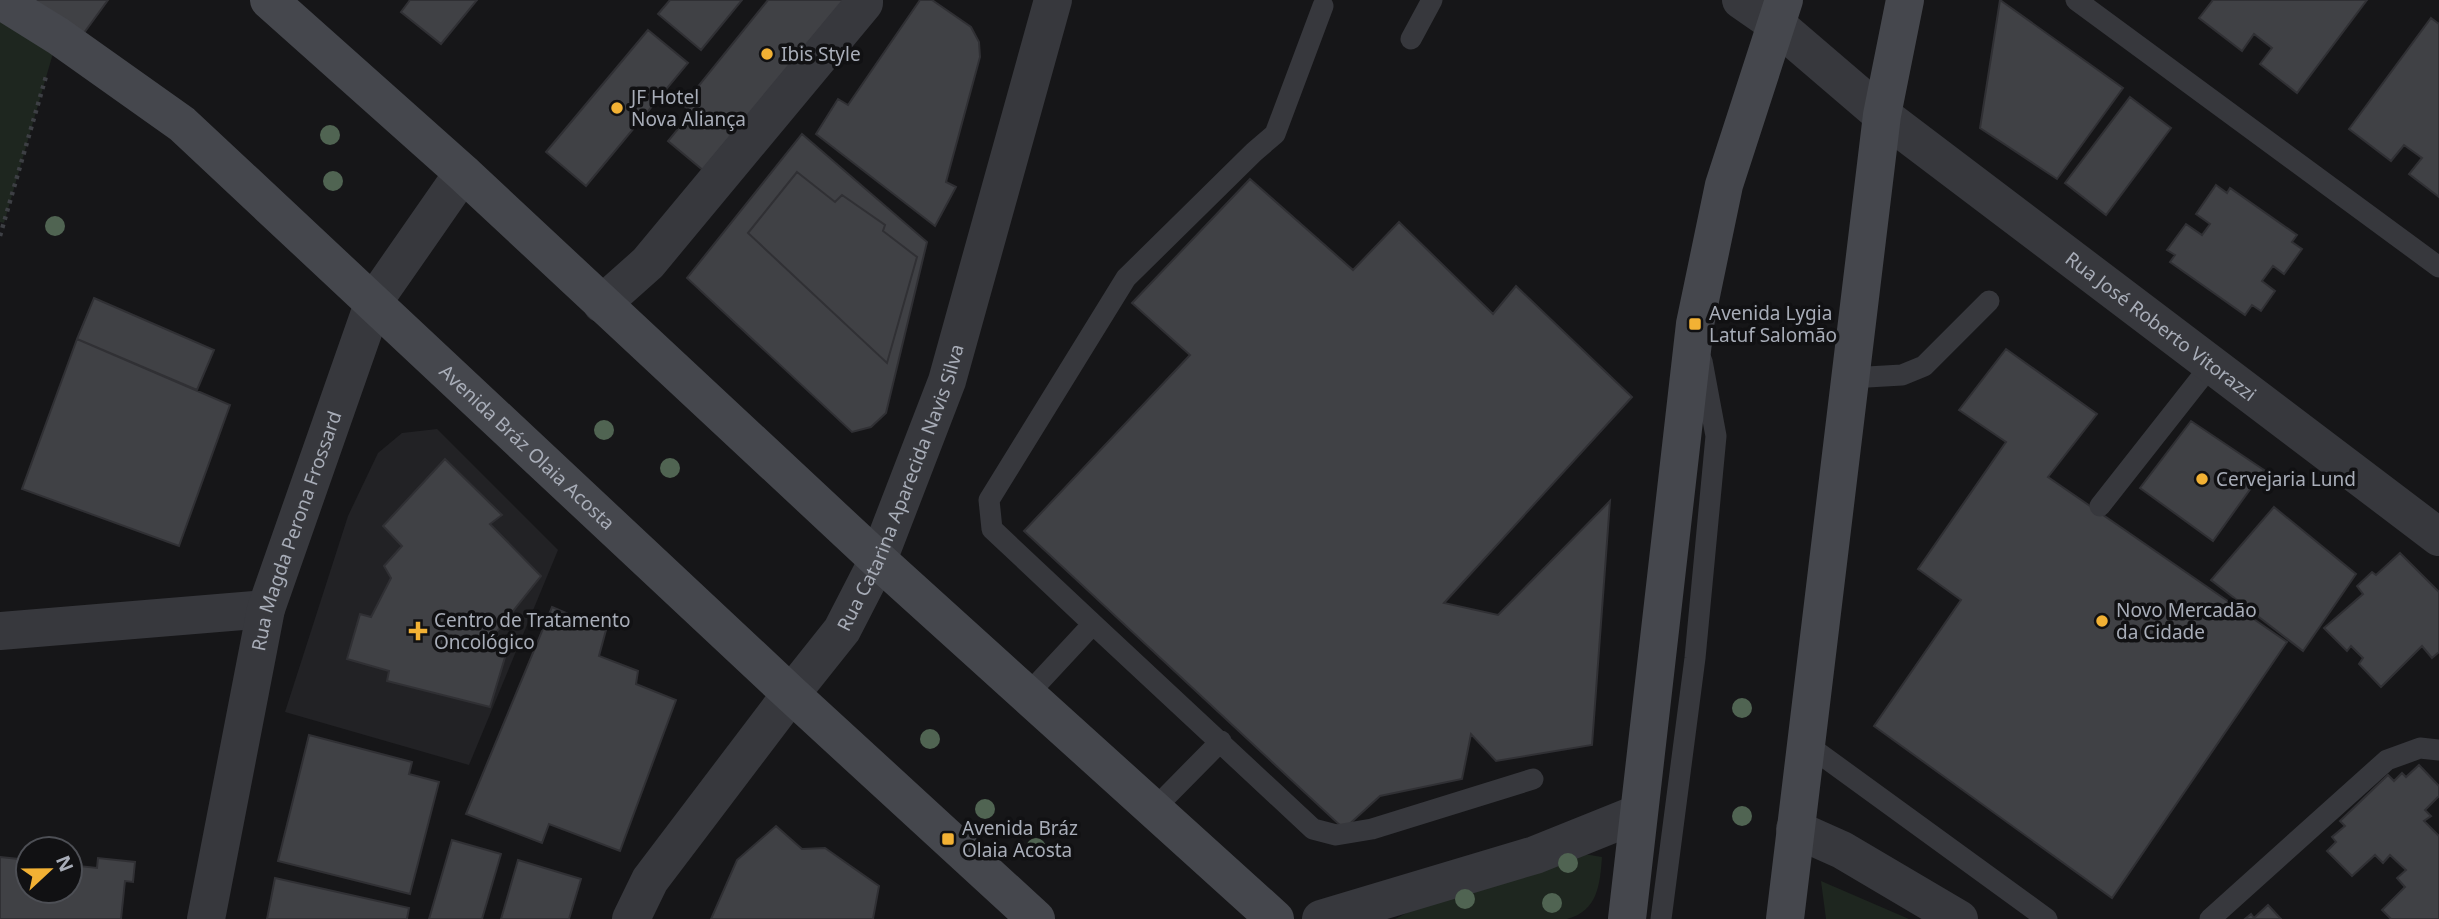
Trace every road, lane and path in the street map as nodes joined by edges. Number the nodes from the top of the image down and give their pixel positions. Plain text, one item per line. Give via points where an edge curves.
1 (0, 0) edge
2 (269, 0) edge
3 (864, 0) edge
4 (1432, 0) edge
5 (1741, 0) edge
6 (1905, 0) edge
7 (2076, 0) edge
8 (1051, 1) edge
9 (1323, 6) dead end
10 (1780, 12) edge
11 (58, 36) junction
12 (1411, 39) dead end
13 (1882, 115) junction
14 (463, 173) junction
15 (0, 236) edge
16 (2439, 267) edge
17 (374, 301) junction
18 (1989, 301) dead end
19 (602, 304) junction
20 (1695, 324) junction
21 (2211, 365) junction
22 (1850, 378) junction
23 (2100, 506) dead end
24 (2439, 537) edge
25 (878, 560) junction
26 (266, 609) junction
27 (1093, 624) junction
28 (0, 631) edge
29 (791, 694) junction
30 (1027, 695) junction
31 (1221, 741) junction
32 (1805, 743) junction
33 (2439, 750) edge
34 (1532, 779) dead end
35 (1154, 808) junction
36 (1637, 814) junction
37 (1795, 829) junction
38 (206, 919) edge
39 (631, 919) edge
40 (1036, 919) edge
41 (1275, 919) edge
42 (1321, 919) edge
43 (1627, 919) edge
44 (1661, 919) edge
45 (1785, 919) edge
46 (1959, 919) edge
47 (2047, 919) edge
48 (2210, 919) edge

1 - 11 main road, Avenida Bráz Olaia Acosta
2 - 14 main road
3 - 19 street via 648,263
4 - 12 lane
5 - 10 street, Rua José Roberto Vitorazzi
6 - 13 main road
7 - 16 lane
8 - 25 street, Rua Catarina Aparecida Navis Silva via 947,381
9 - 27 lane via 1275,134 1126,278 989,500 992,528
10 - 13 street, Rua José Roberto Vitorazzi
10 - 20 main road via 1724,185
11 - 15 path
11 - 17 main road, Avenida Bráz Olaia Acosta via 182,124
13 - 21 street, Rua José Roberto Vitorazzi
13 - 22 main road
14 - 17 street, Rua Magda Perona Frossard
14 - 19 main road
17 - 26 street, Rua Magda Perona Frossard
17 - 29 main road, Avenida Bráz Olaia Acosta
18 - 22 lane via 1924,366 1902,375
19 - 25 main road
20 - 36 main road
20 - 44 lane via 1716,436 1695,657
21 - 23 lane
21 - 24 street, Rua José Roberto Vitorazzi
22 - 32 main road
25 - 29 street, Rua Catarina Aparecida Navis Silva via 842,630
25 - 30 main road
26 - 28 street
26 - 38 street, Rua Magda Perona Frossard
27 - 30 lane
27 - 31 lane
29 - 39 street, Rua Catarina Aparecida Navis Silva via 650,880
29 - 40 main road, Avenida Bráz Olaia Acosta
30 - 35 main road
31 - 34 lane via 1313,829 1336,835 1372,829
31 - 35 lane
32 - 37 main road
32 - 47 lane
33 - 48 lane via 2420,748 2387,760
35 - 41 main road
36 - 42 street via 1535,855
36 - 43 main road
37 - 45 main road
37 - 46 street via 1842,850

